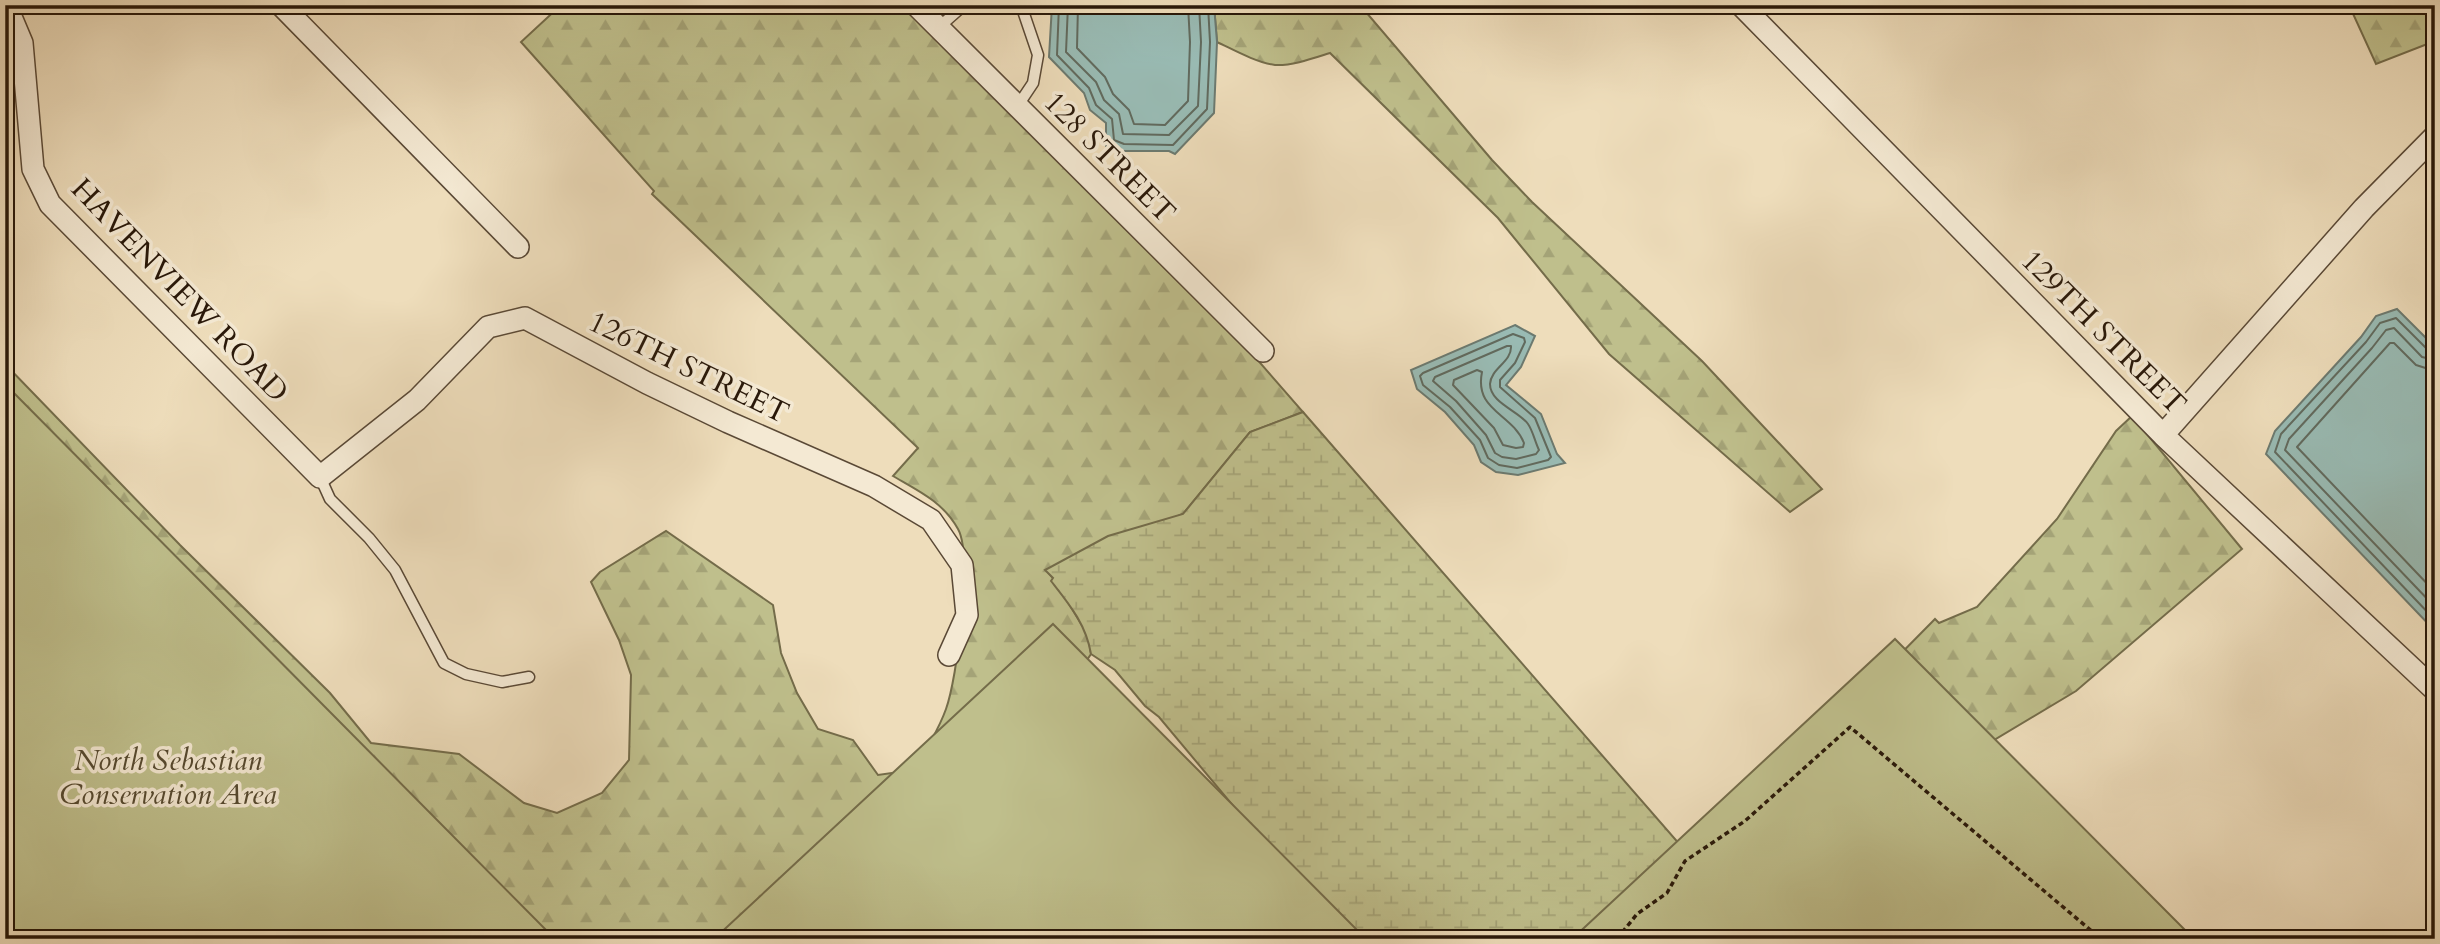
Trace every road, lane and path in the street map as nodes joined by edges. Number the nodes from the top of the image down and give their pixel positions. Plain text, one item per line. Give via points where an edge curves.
1 (6, 5) edge
2 (281, 5) edge
3 (916, 5) edge
4 (964, 5) edge
5 (1021, 5) edge
6 (1741, 5) edge
7 (938, 28) junction
8 (1017, 107) junction
9 (2435, 136) edge
10 (518, 247) dead end
11 (1263, 351) dead end
12 (2163, 435) junction
13 (320, 477) junction
14 (949, 655) dead end
15 (529, 677) dead end
16 (2435, 690) edge
17 (1617, 939) edge
18 (2101, 939) edge

1 - 13 street, HAVENVIEW ROAD via 22,43 33,169 50,204
2 - 10 street
3 - 7 street, 128 STREET
4 - 7 lane
5 - 8 lane via 1038,55 1033,83
6 - 12 street, 129TH STREET
7 - 8 street, 128 STREET
8 - 11 street, 128 STREET
9 - 12 street via 2364,208
12 - 16 street, 129TH STREET
13 - 14 street, 126TH STREET via 417,400 488,327 525,318 728,422 874,486 931,520 962,565 967,615
13 - 15 lane via 330,499 395,570 444,663 466,674 502,682
17 - 18 path via 1637,914 1667,893 1685,861 1745,821 1850,727

